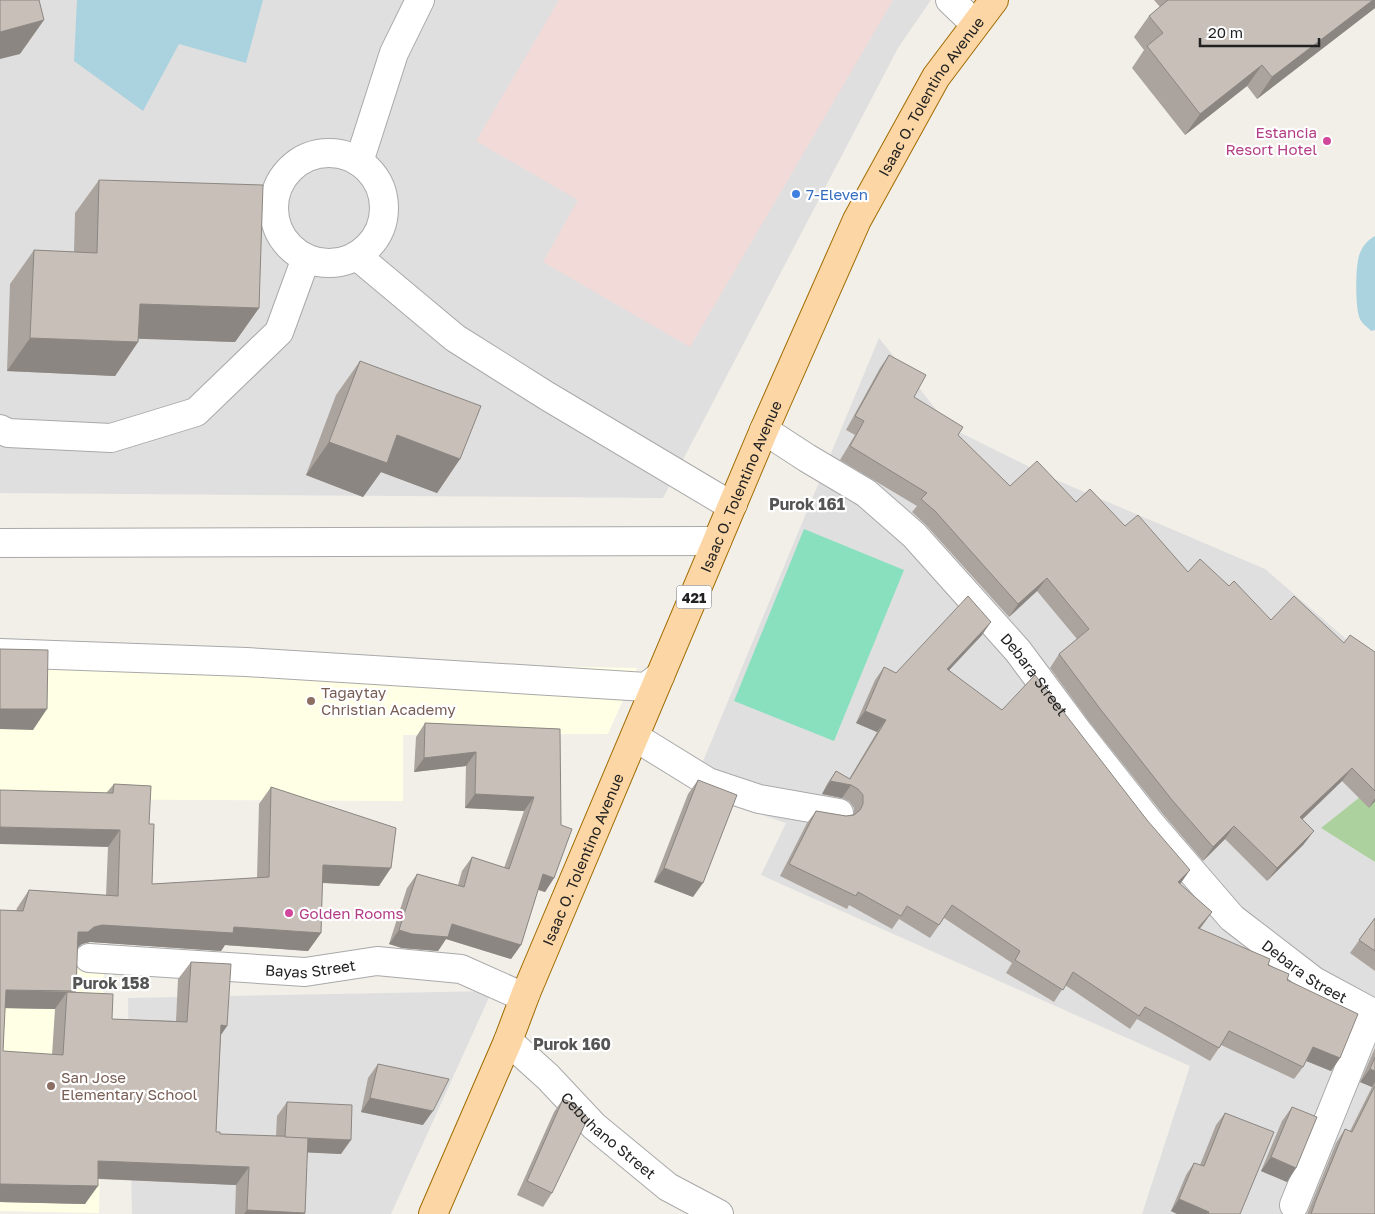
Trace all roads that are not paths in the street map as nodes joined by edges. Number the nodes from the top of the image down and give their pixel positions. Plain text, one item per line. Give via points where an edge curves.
1 (420, 0) edge
2 (950, 0) edge
3 (994, 0) edge
4 (975, 24) junction
5 (360, 162) junction
6 (357, 256) junction
7 (306, 258) junction
8 (0, 429) edge
9 (764, 430) junction
10 (733, 504) junction
11 (718, 541) junction
12 (0, 543) edge
13 (0, 653) edge
14 (660, 676) junction
15 (634, 737) junction
16 (839, 813) edge
17 (89, 958) dead end
18 (526, 993) junction
19 (1374, 1013) edge
20 (508, 1041) junction
21 (1294, 1205) dead end
22 (433, 1214) edge
23 (719, 1214) edge

1 - 5 street via 394,53
2 - 4 street
3 - 4 main road, Isaac O. Tolentino Avenue / 421
4 - 9 main road, Isaac O. Tolentino Avenue / 421 via 936,77 857,220
5 - 6 street via 373,174 382,191 385,209 381,228 372,244
5 - 7 street via 324,153 292,167 280,182 274,199 274,217 280,234 291,248
6 - 7 street via 341,262 323,263
6 - 10 street via 455,338 555,401
7 - 8 street via 279,332 196,412 111,438 8,434
9 - 10 main road, Isaac O. Tolentino Avenue / 421
9 - 19 street, Debara Street via 866,493 914,535 1018,651 1150,823 1232,918 1314,981
10 - 11 main road, Isaac O. Tolentino Avenue / 421
11 - 12 street
11 - 14 main road, Isaac O. Tolentino Avenue / 421
13 - 14 street via 256,663 646,687
14 - 15 main road, Isaac O. Tolentino Avenue / 421
15 - 16 street via 708,782 759,799
15 - 18 main road, Isaac O. Tolentino Avenue / 421
17 - 18 street, Bayas Street via 306,972 387,962 461,969 517,994
18 - 20 main road, Isaac O. Tolentino Avenue / 421
19 - 21 street
20 - 22 main road, Isaac O. Tolentino Avenue / 421
20 - 23 street, Cebuhano Street via 548,1077 594,1126 668,1187

